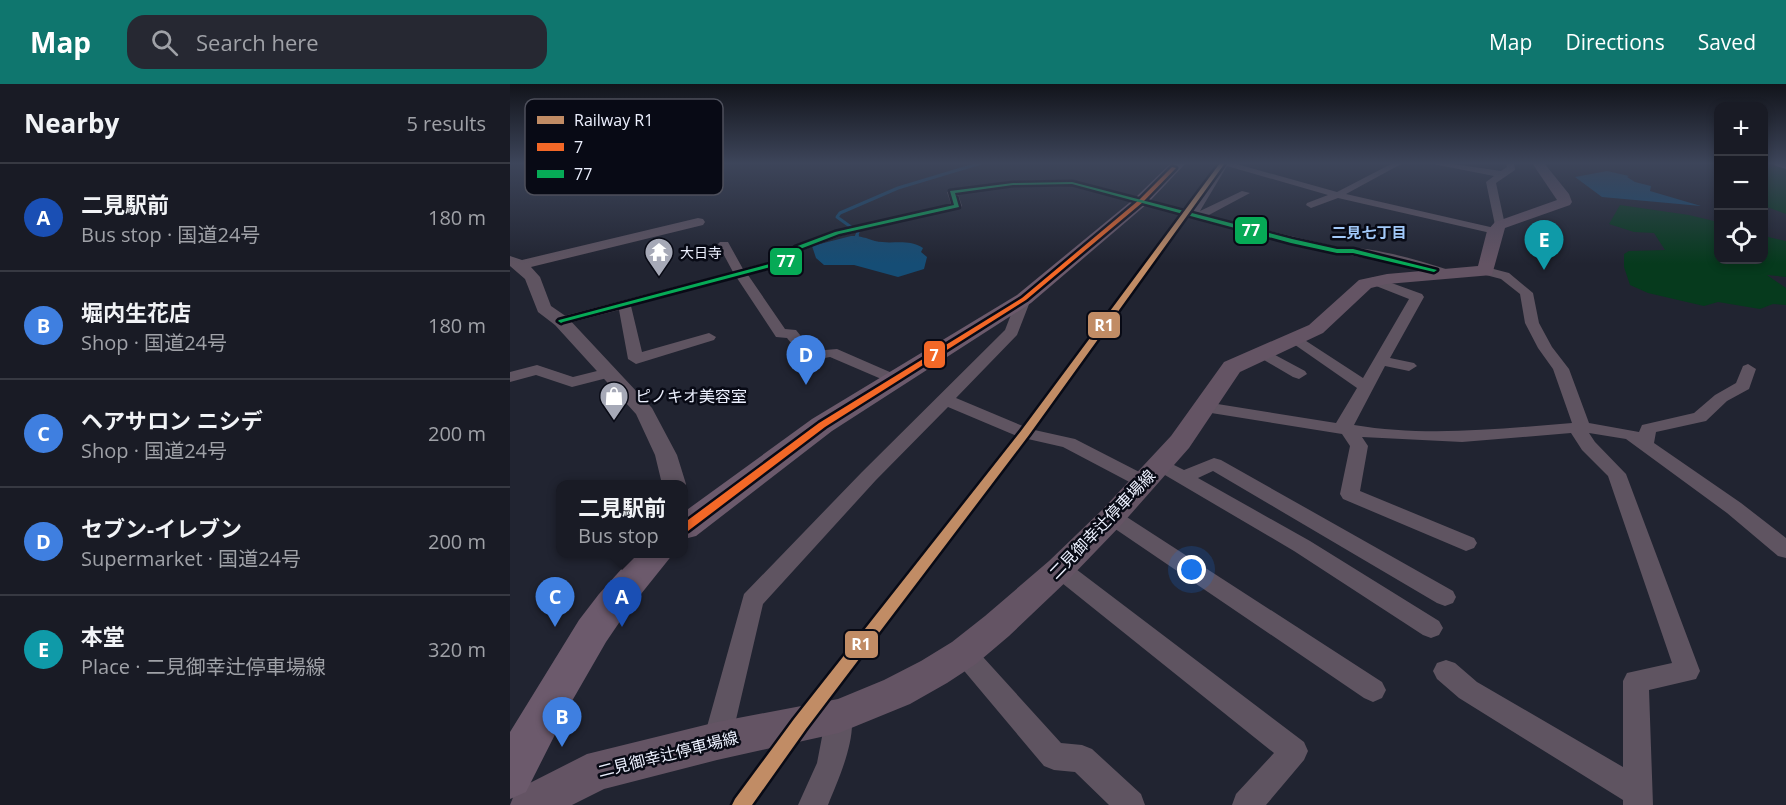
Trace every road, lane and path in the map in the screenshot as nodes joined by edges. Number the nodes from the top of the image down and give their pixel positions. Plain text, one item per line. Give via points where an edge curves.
1 (954, 197) edge
2 (1124, 197) edge
3 (1146, 197) edge
4 (1206, 197) edge
5 (1237, 197) edge
6 (1334, 197) edge
7 (1346, 197) edge
8 (1493, 197) edge
9 (1564, 197) edge
10 (1142, 201) junction
11 (1311, 205) dead end
12 (1194, 217) junction
13 (698, 222) dead end
14 (1498, 228) junction
15 (724, 244) dead end
16 (515, 263) edge
17 (1486, 271) junction
18 (739, 272) junction
19 (1445, 273) junction
20 (1375, 281) junction
21 (1024, 299) junction
22 (624, 303) junction
23 (561, 321) junction
24 (709, 337) dead end
25 (1295, 340) junction
26 (1264, 354) junction
27 (1382, 361) junction
28 (1409, 366) dead end
29 (1748, 369) dead end
30 (609, 374) junction
31 (1299, 374) dead end
32 (510, 377) edge
33 (893, 379) junction
34 (1366, 387) junction
35 (944, 399) junction
36 (1205, 407) junction
37 (1579, 427) junction
38 (1349, 431) junction
39 (1645, 445) junction
40 (1162, 474) junction
41 (673, 480) edge
42 (1112, 517) junction
43 (688, 521) edge
44 (1466, 543) dead end
45 (1786, 550) edge
46 (652, 558) edge
47 (1060, 569) junction
48 (1445, 597) dead end
49 (1431, 628) dead end
50 (964, 653) junction
51 (1446, 671) dead end
52 (1374, 690) dead end
53 (839, 716) junction
54 (717, 741) junction
55 (510, 776) edge
56 (1638, 799) edge
57 (531, 805) edge
58 (813, 805) edge
59 (1130, 805) edge
60 (1247, 805) edge

1 - 18 street via 957,206 837,233 797,248 799,258
2 - 10 street
3 - 10 highway
4 - 12 street
5 - 12 street
6 - 11 street
7 - 14 street
8 - 14 street
9 - 14 main road via 1565,202
10 - 12 street
10 - 21 highway
12 - 19 street
13 - 16 street
14 - 17 main road
15 - 18 street
16 - 23 street via 532,277 544,308
17 - 19 main road, 二見御幸辻停車場線
17 - 37 street via 1505,276 1526,293 1532,323 1562,369
18 - 22 street
18 - 33 street via 781,334 791,333 809,356 832,352
19 - 20 main road, 二見御幸辻停車場線
20 - 25 main road, 二見御幸辻停車場線 via 1359,288 1316,329
20 - 27 street via 1418,297
21 - 33 highway
21 - 35 street via 1012,332
22 - 23 street
22 - 24 street via 636,359
23 - 30 street
25 - 26 main road, 二見御幸辻停車場線
25 - 34 street
26 - 31 street
26 - 36 main road, 二見御幸辻停車場線 via 1232,367
27 - 28 street
27 - 34 street
29 - 39 street via 1743,386 1700,417 1648,429
30 - 32 street via 572,382 537,370
30 - 41 street via 645,412 666,455
33 - 43 highway
34 - 38 street via 1344,424
35 - 40 street via 1025,433 1069,443 1104,463
35 - 54 street via 752,600
36 - 38 street
36 - 40 main road, 二見御幸辻停車場線
37 - 38 street via 1462,437
37 - 39 street via 1631,435
37 - 56 street via 1588,446 1617,474 1687,672 1636,681
38 - 44 street via 1359,446 1350,494
39 - 45 street
40 - 42 main road, 二見御幸辻停車場線
40 - 48 street via 1214,464
40 - 49 street via 1302,546
42 - 47 main road, 二見御幸辻停車場線
42 - 52 street
46 - 55 highway via 598,621
47 - 50 main road, 二見御幸辻停車場線
47 - 60 street via 1294,751
50 - 53 main road, 二見御幸辻停車場線 via 897,692
50 - 59 street via 1054,756 1083,759
51 - 56 street via 1468,690
53 - 54 main road, 二見御幸辻停車場線
53 - 58 street via 831,764
54 - 57 main road, 二見御幸辻停車場線 via 587,774

